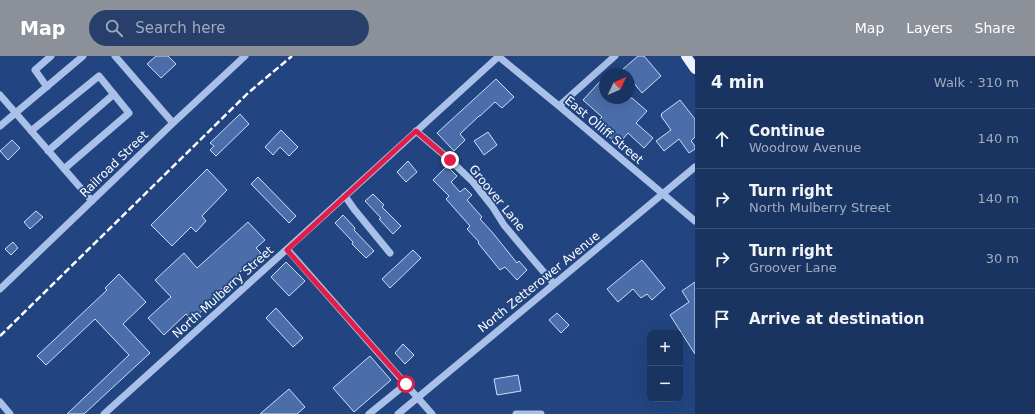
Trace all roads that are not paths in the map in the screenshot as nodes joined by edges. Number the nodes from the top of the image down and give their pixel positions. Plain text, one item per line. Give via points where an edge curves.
1 (51, 56) edge
2 (83, 56) edge
3 (116, 56) edge
4 (245, 56) edge
5 (615, 56) edge
6 (686, 56) edge
7 (502, 57) edge
8 (695, 70) edge
9 (47, 87) junction
10 (114, 94) junction
11 (0, 95) edge
12 (558, 106) junction
13 (16, 113) junction
14 (173, 122) junction
15 (0, 126) edge
16 (31, 131) junction
17 (416, 131) junction
18 (48, 151) junction
19 (695, 167) edge
20 (64, 169) junction
21 (663, 195) junction
22 (345, 196) junction
23 (92, 201) junction
24 (695, 221) edge
25 (287, 250) junction
26 (390, 253) dead end
27 (554, 284) junction
28 (0, 289) edge
29 (406, 384) junction
30 (418, 397) junction
31 (0, 402) edge
32 (10, 414) edge
33 (104, 414) edge
34 (369, 414) edge
35 (398, 414) edge
36 (432, 414) edge
37 (516, 414) edge
38 (541, 414) edge

1 - 9 street via 35,70
2 - 9 street
3 - 14 street
4 - 14 street, Railroad Street
5 - 12 street
6 - 8 main road
7 - 12 street, East Olliff Street
7 - 17 street, North Mulberry Street
9 - 13 street
10 - 16 street via 99,76
10 - 18 street
10 - 20 street via 129,113
11 - 13 street
12 - 21 street, East Olliff Street
13 - 15 street
13 - 16 street
14 - 23 street, Railroad Street
16 - 18 street
17 - 22 street, North Mulberry Street
17 - 27 street, Groover Lane via 473,182 504,225
18 - 20 street
19 - 21 street, North Zetterower Avenue
20 - 23 street
21 - 24 street, East Olliff Street
21 - 27 street, North Zetterower Avenue
22 - 25 street, North Mulberry Street
22 - 26 street
23 - 28 street, Railroad Street
25 - 29 street
25 - 33 street, North Mulberry Street
27 - 30 street, North Zetterower Avenue
29 - 30 street
29 - 34 street
30 - 35 street, North Zetterower Avenue
30 - 36 street
31 - 32 street
37 - 38 street

